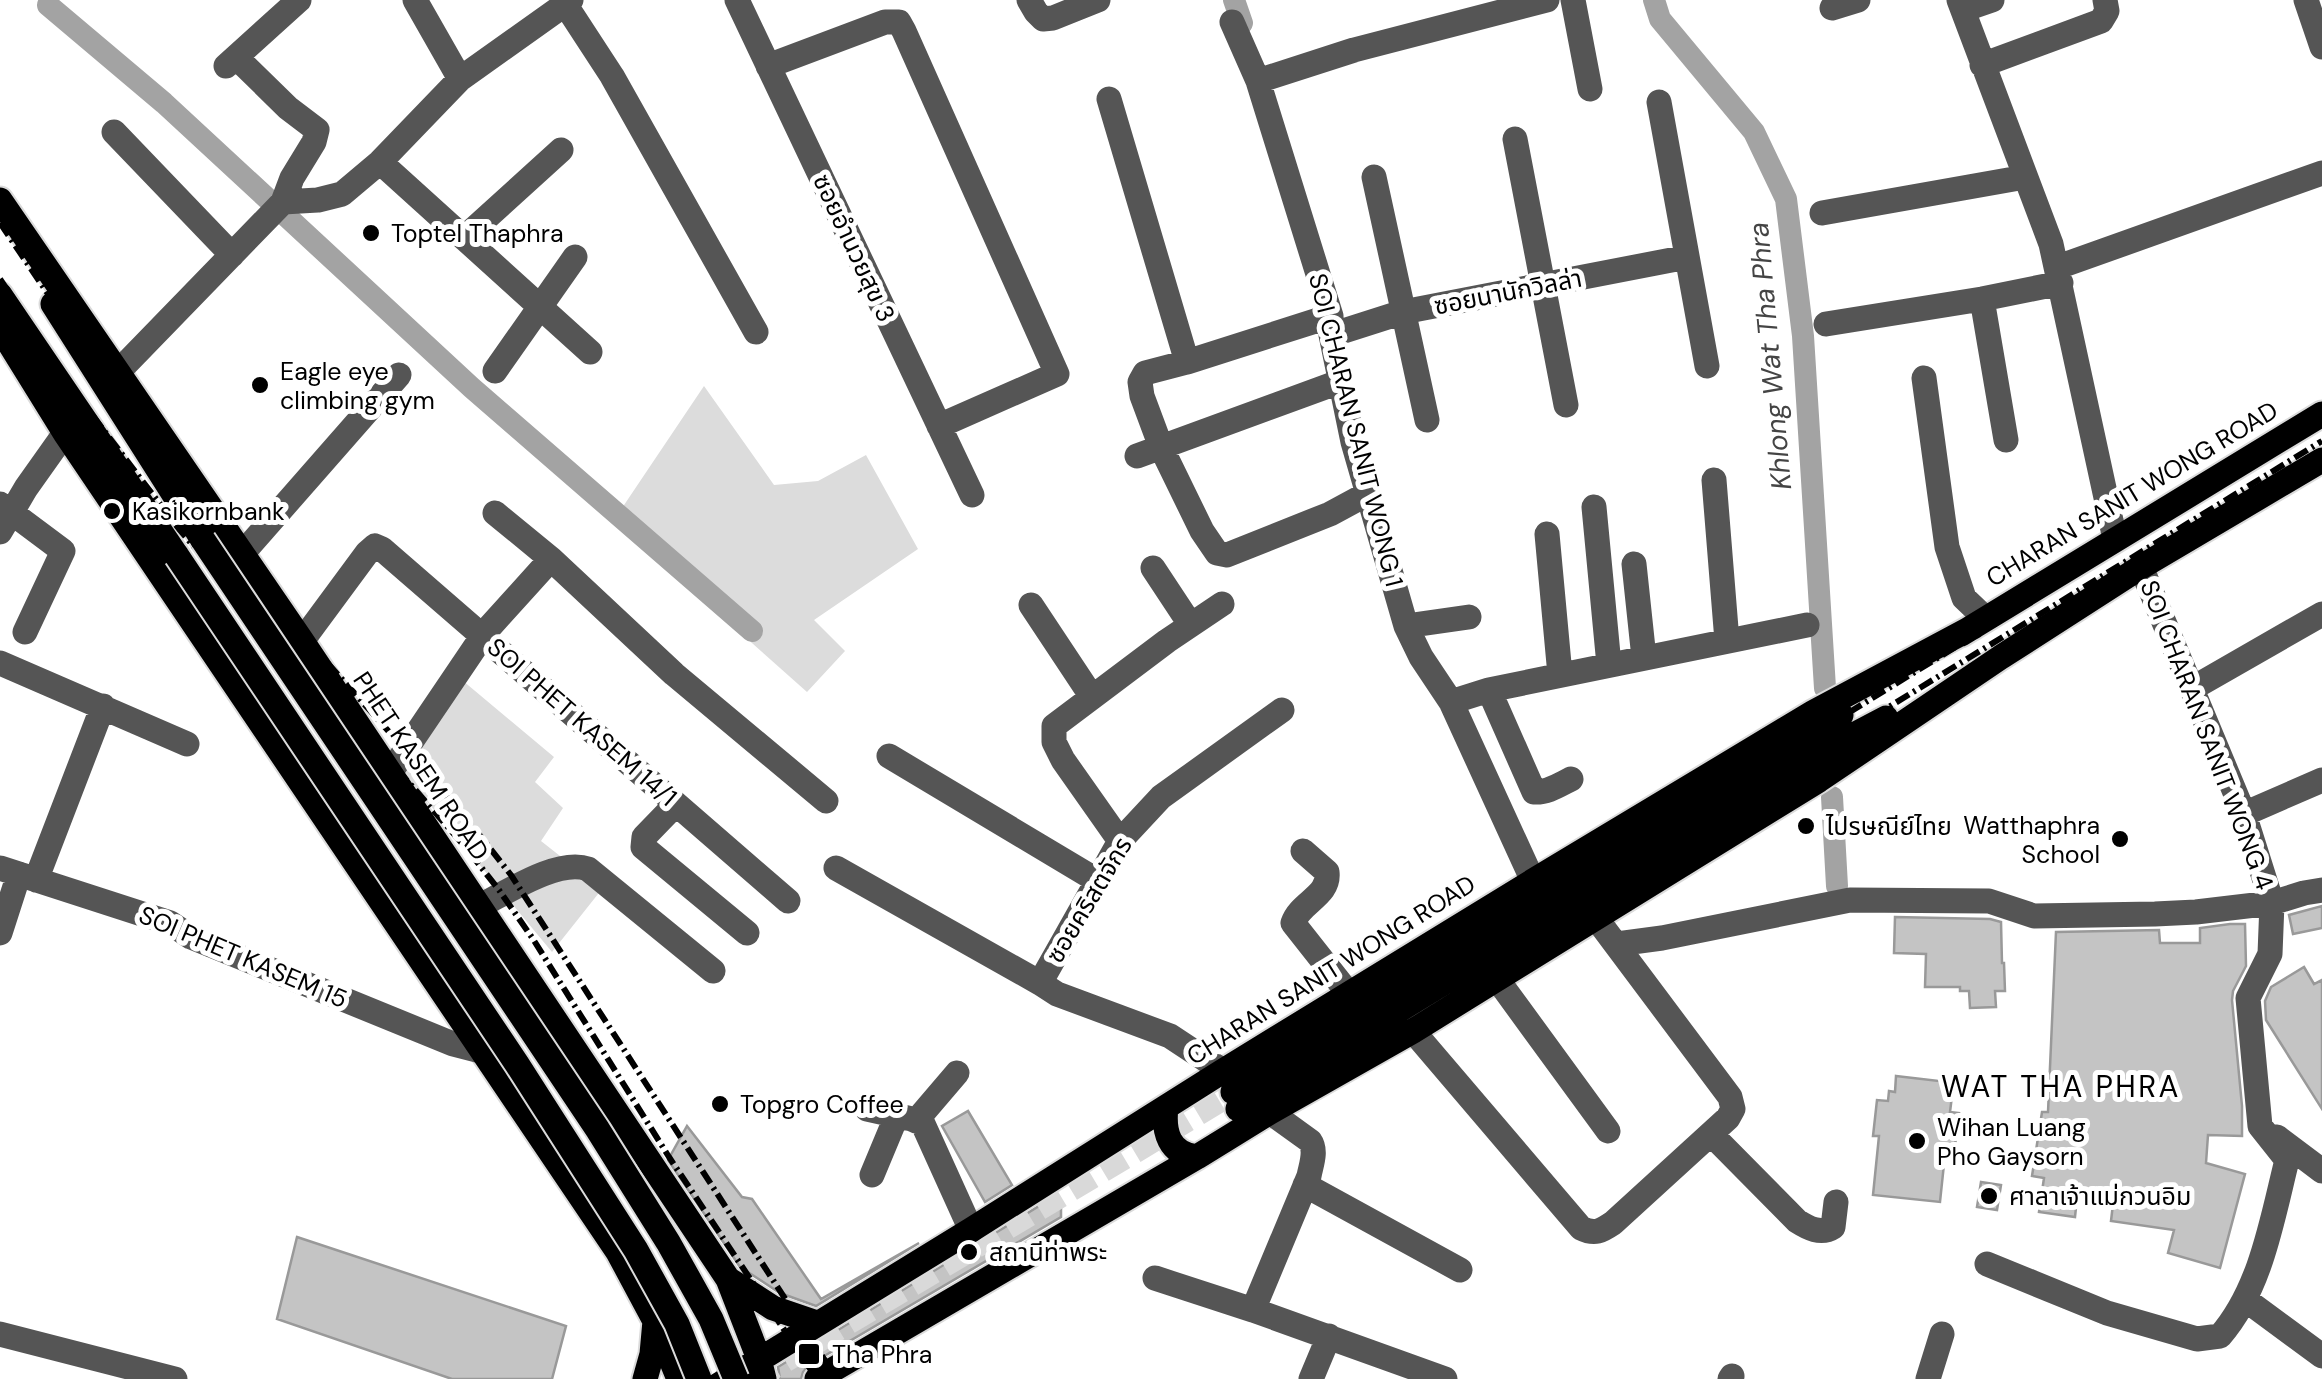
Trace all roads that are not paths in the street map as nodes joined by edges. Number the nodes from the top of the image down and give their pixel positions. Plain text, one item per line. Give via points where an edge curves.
1 (299, 0) edge
2 (416, 0) edge
3 (736, 0) edge
4 (1030, 0) edge
5 (1098, 0) edge
6 (1547, 0) edge
7 (1573, 0) edge
8 (1858, 0) edge
9 (1992, 0) edge
10 (2105, 0) edge
11 (2306, 0) edge
12 (568, 2) edge
13 (1961, 5) edge
14 (1832, 8) dead end
15 (1232, 22) dead end
16 (2322, 47) edge
17 (1982, 65) junction
18 (768, 66) junction
19 (460, 79) junction
20 (1258, 81) junction
21 (1590, 89) dead end
22 (1108, 99) dead end
23 (1658, 102) dead end
24 (114, 132) dead end
25 (1514, 140) dead end
26 (561, 150) dead end
27 (380, 162) junction
28 (2322, 173) edge
29 (2025, 177) junction
30 (1374, 178) dead end
31 (0, 200) edge
32 (280, 205) junction
33 (1822, 214) dead end
34 (0, 220) edge
35 (464, 238) junction
36 (232, 255) junction
37 (575, 257) dead end
38 (1687, 257) junction
39 (2059, 275) junction
40 (1542, 284) junction
41 (0, 296) edge
42 (1982, 299) junction
43 (540, 306) junction
44 (1403, 312) junction
45 (1826, 324) dead end
46 (1331, 326) junction
47 (0, 328) edge
48 (756, 332) dead end
49 (590, 352) dead end
50 (1186, 362) junction
51 (1706, 366) dead end
52 (119, 371) junction
53 (494, 371) dead end
54 (400, 375) dead end
55 (1924, 378) dead end
56 (1340, 382) junction
57 (1566, 405) dead end
58 (2322, 414) edge
59 (1427, 420) dead end
60 (939, 426) junction
61 (66, 433) junction
62 (2006, 440) dead end
63 (1149, 452) junction
64 (2322, 460) edge
65 (1714, 480) dead end
66 (1368, 494) junction
67 (972, 496) dead end
68 (1594, 507) dead end
69 (495, 514) dead end
70 (4, 516) edge
71 (1546, 534) dead end
72 (2115, 539) junction
73 (242, 554) junction
74 (550, 559) junction
75 (1634, 564) dead end
76 (2142, 567) junction
77 (1153, 568) dead end
78 (1222, 604) dead end
79 (1031, 605) dead end
80 (2322, 614) edge
81 (1469, 617) dead end
82 (1979, 623) junction
83 (1190, 624) junction
84 (1807, 625) dead end
85 (1406, 626) junction
86 (25, 632) dead end
87 (483, 636) junction
88 (302, 640) junction
89 (1727, 642) junction
90 (1644, 658) junction
91 (2001, 658) junction
92 (0, 663) edge
93 (1609, 665) junction
94 (1560, 675) junction
95 (2192, 688) junction
96 (1489, 690) junction
97 (1092, 697) junction
98 (1451, 702) junction
99 (103, 706) junction
100 (1282, 710) dead end
101 (188, 744) dead end
102 (889, 756) dead end
103 (390, 774) junction
104 (1571, 779) dead end
105 (2322, 780) edge
106 (826, 801) dead end
107 (675, 805) junction
108 (2244, 814) junction
109 (1120, 841) junction
110 (1303, 850) dead end
111 (836, 868) dead end
112 (19, 874) edge
113 (1098, 881) junction
114 (1533, 882) junction
115 (2322, 890) edge
116 (788, 901) dead end
117 (2272, 903) junction
118 (478, 907) junction
119 (1596, 918) junction
120 (494, 932) junction
121 (0, 933) edge
122 (747, 933) dead end
123 (1617, 944) junction
124 (430, 971) junction
125 (712, 971) dead end
126 (1497, 979) junction
127 (1040, 982) junction
128 (1349, 994) junction
129 (1413, 1032) junction
130 (484, 1052) junction
131 (957, 1073) dead end
132 (1231, 1090) junction
133 (1166, 1107) junction
134 (867, 1109) dead end
135 (1270, 1112) junction
136 (907, 1118) junction
137 (2260, 1126) junction
138 (1608, 1131) dead end
139 (1711, 1134) junction
140 (1197, 1157) junction
141 (2322, 1171) edge
142 (872, 1175) dead end
143 (1305, 1185) junction
144 (1836, 1202) dead end
145 (972, 1230) junction
146 (1986, 1264) dead end
147 (1460, 1270) dead end
148 (1155, 1278) dead end
149 (728, 1279) junction
150 (2246, 1300) junction
151 (1253, 1310) junction
152 (656, 1321) junction
153 (816, 1323) junction
154 (0, 1334) edge
155 (1942, 1334) dead end
156 (1329, 1336) junction
157 (2322, 1356) edge
158 (2322, 1365) edge
159 (762, 1369) edge
160 (827, 1376) edge
161 (175, 1379) edge
162 (645, 1379) edge
163 (679, 1379) edge
164 (699, 1379) edge
165 (728, 1379) edge
166 (736, 1379) edge
167 (1311, 1379) edge
168 (1444, 1379) edge
169 (1928, 1379) edge
170 (2312, 1379) edge

1 - 32 street via 231,62 318,130
2 - 19 street
3 - 18 street, ซอยอำนวยสุข 3
4 - 5 street via 1043,18
6 - 20 street
7 - 21 street
8 - 14 street
9 - 13 street
10 - 17 street via 2101,22
11 - 16 street
12 - 19 street
12 - 48 street
13 - 17 street
15 - 20 street, SOI CHARAN SANIT WONG 1
17 - 29 street
18 - 60 street, ซอยอำนวยสุข 3
18 - 60 street via 899,22 1058,374
19 - 27 street
20 - 46 street, SOI CHARAN SANIT WONG 1
22 - 50 street
23 - 38 street
24 - 36 street
25 - 40 street
26 - 35 street
27 - 32 street via 342,194
27 - 35 street
28 - 39 street
29 - 33 street
29 - 39 street
30 - 44 street
31 - 52 main road, PHET KASEM ROAD
32 - 36 street
34 - 166 main road, bridge via 203,540 598,1130 711,1319
35 - 43 street
36 - 52 street
37 - 43 street
38 - 40 street, ซอยนานักวิลล่า
38 - 51 street
39 - 42 street
39 - 72 street
40 - 44 street, ซอยนานักวิลล่า
40 - 57 street
41 - 164 main road, bridge via 518,1064 636,1250
42 - 45 street
42 - 62 street
43 - 49 street
43 - 53 street
44 - 46 street, ซอยนานักวิลล่า
44 - 59 street
46 - 50 street, ซอยนานักวิลล่า
46 - 56 street, SOI CHARAN SANIT WONG 1
47 - 61 main road
50 - 63 street, ซอยนานักวิลล่า via 1145,373 1140,382
52 - 73 main road, PHET KASEM ROAD
54 - 73 street
55 - 82 street via 1946,546
56 - 63 street
56 - 66 street, SOI CHARAN SANIT WONG 1
58 - 72 main road, CHARAN SANIT WONG ROAD
60 - 67 street, ซอยอำนวยสุข 3
61 - 70 street
61 - 124 main road
63 - 66 street via 1212,548 1227,555
64 - 76 main road, CHARAN SANIT WONG ROAD
65 - 89 street
66 - 85 street, SOI CHARAN SANIT WONG 1
68 - 93 street
69 - 74 street
70 - 86 street via 63,551
71 - 94 street
72 - 82 main road, CHARAN SANIT WONG ROAD
73 - 88 main road, PHET KASEM ROAD
74 - 87 street
74 - 106 street
75 - 90 street
76 - 91 main road, CHARAN SANIT WONG ROAD
76 - 95 street, SOI CHARAN SANIT WONG 4
77 - 83 street
78 - 83 street
79 - 97 street
80 - 95 street
81 - 85 street
82 - 114 main road, CHARAN SANIT WONG ROAD via 1814,712
82 - 132 main road, CHARAN SANIT WONG ROAD via 1796,745
83 - 97 street
84 - 89 street
85 - 98 street, SOI CHARAN SANIT WONG 1
87 - 88 street, SOI PHET KASEM 14/1 via 374,546
87 - 103 street
87 - 107 street, SOI PHET KASEM 14/1
88 - 103 main road, PHET KASEM ROAD
89 - 90 street
90 - 93 street
91 - 119 main road, CHARAN SANIT WONG ROAD
91 - 132 main road, CHARAN SANIT WONG ROAD via 1806,760
92 - 99 street
93 - 94 street
94 - 96 street
95 - 108 street, SOI CHARAN SANIT WONG 4
96 - 98 street
96 - 104 street via 1534,792
97 - 109 street via 1054,726 1054,742
98 - 114 street, SOI CHARAN SANIT WONG 1
99 - 101 street
99 - 112 street
100 - 109 street, ซอยคริสตจักร via 1160,797
102 - 113 street
103 - 118 main road, PHET KASEM ROAD
105 - 108 street
107 - 116 street, SOI PHET KASEM 14/1
107 - 122 street via 644,837 643,847
108 - 117 street, SOI CHARAN SANIT WONG 4
109 - 113 street, ซอยคริสตจักร
110 - 128 street via 1328,872 1328,881 1293,922
111 - 127 street, ซอยคริสตจักร
112 - 121 street
112 - 130 street, SOI PHET KASEM 15 via 170,923 261,966
113 - 127 street, ซอยคริสตจักร
114 - 128 main road, CHARAN SANIT WONG ROAD
115 - 117 street
117 - 123 street via 2034,916 1990,901 1850,900
117 - 137 street, SOI CHARAN SANIT WONG 4 via 2270,954 2248,998
118 - 120 main road, PHET KASEM ROAD
118 - 125 street via 550,871 578,866
119 - 123 street
119 - 126 main road, CHARAN SANIT WONG ROAD
120 - 124 main road via 488,979 456,988
120 - 149 main road, PHET KASEM ROAD
123 - 139 street via 1730,1097 1733,1109
124 - 130 main road
126 - 129 main road, CHARAN SANIT WONG ROAD
126 - 138 street
127 - 132 street, ซอยคริสตจักร via 1170,1036
128 - 132 main road, CHARAN SANIT WONG ROAD
129 - 135 main road, CHARAN SANIT WONG ROAD
129 - 139 street via 1591,1233 1613,1223
130 - 152 main road via 618,1252
131 - 136 street
132 - 133 main road, CHARAN SANIT WONG ROAD
133 - 140 main road via 1172,1144
133 - 145 main road, CHARAN SANIT WONG ROAD
134 - 136 street
135 - 140 main road, CHARAN SANIT WONG ROAD
135 - 143 street via 1314,1146
136 - 142 street
136 - 145 street via 923,1124
137 - 141 street
137 - 150 street via 2288,1160
139 - 144 street via 1806,1226 1833,1227
140 - 160 main road, CHARAN SANIT WONG ROAD
143 - 147 street
143 - 151 street
145 - 153 main road, CHARAN SANIT WONG ROAD
146 - 150 street via 2107,1313 2198,1339 2220,1336
148 - 151 street
149 - 153 main road via 773,1308
149 - 159 main road, PHET KASEM ROAD
150 - 157 street
151 - 156 street
152 - 162 main road
152 - 163 main road
153 - 159 main road, CHARAN SANIT WONG ROAD
154 - 161 street
155 - 169 street
156 - 167 street
156 - 168 street
158 - 170 street
159 - 165 main road, CHARAN SANIT WONG ROAD

